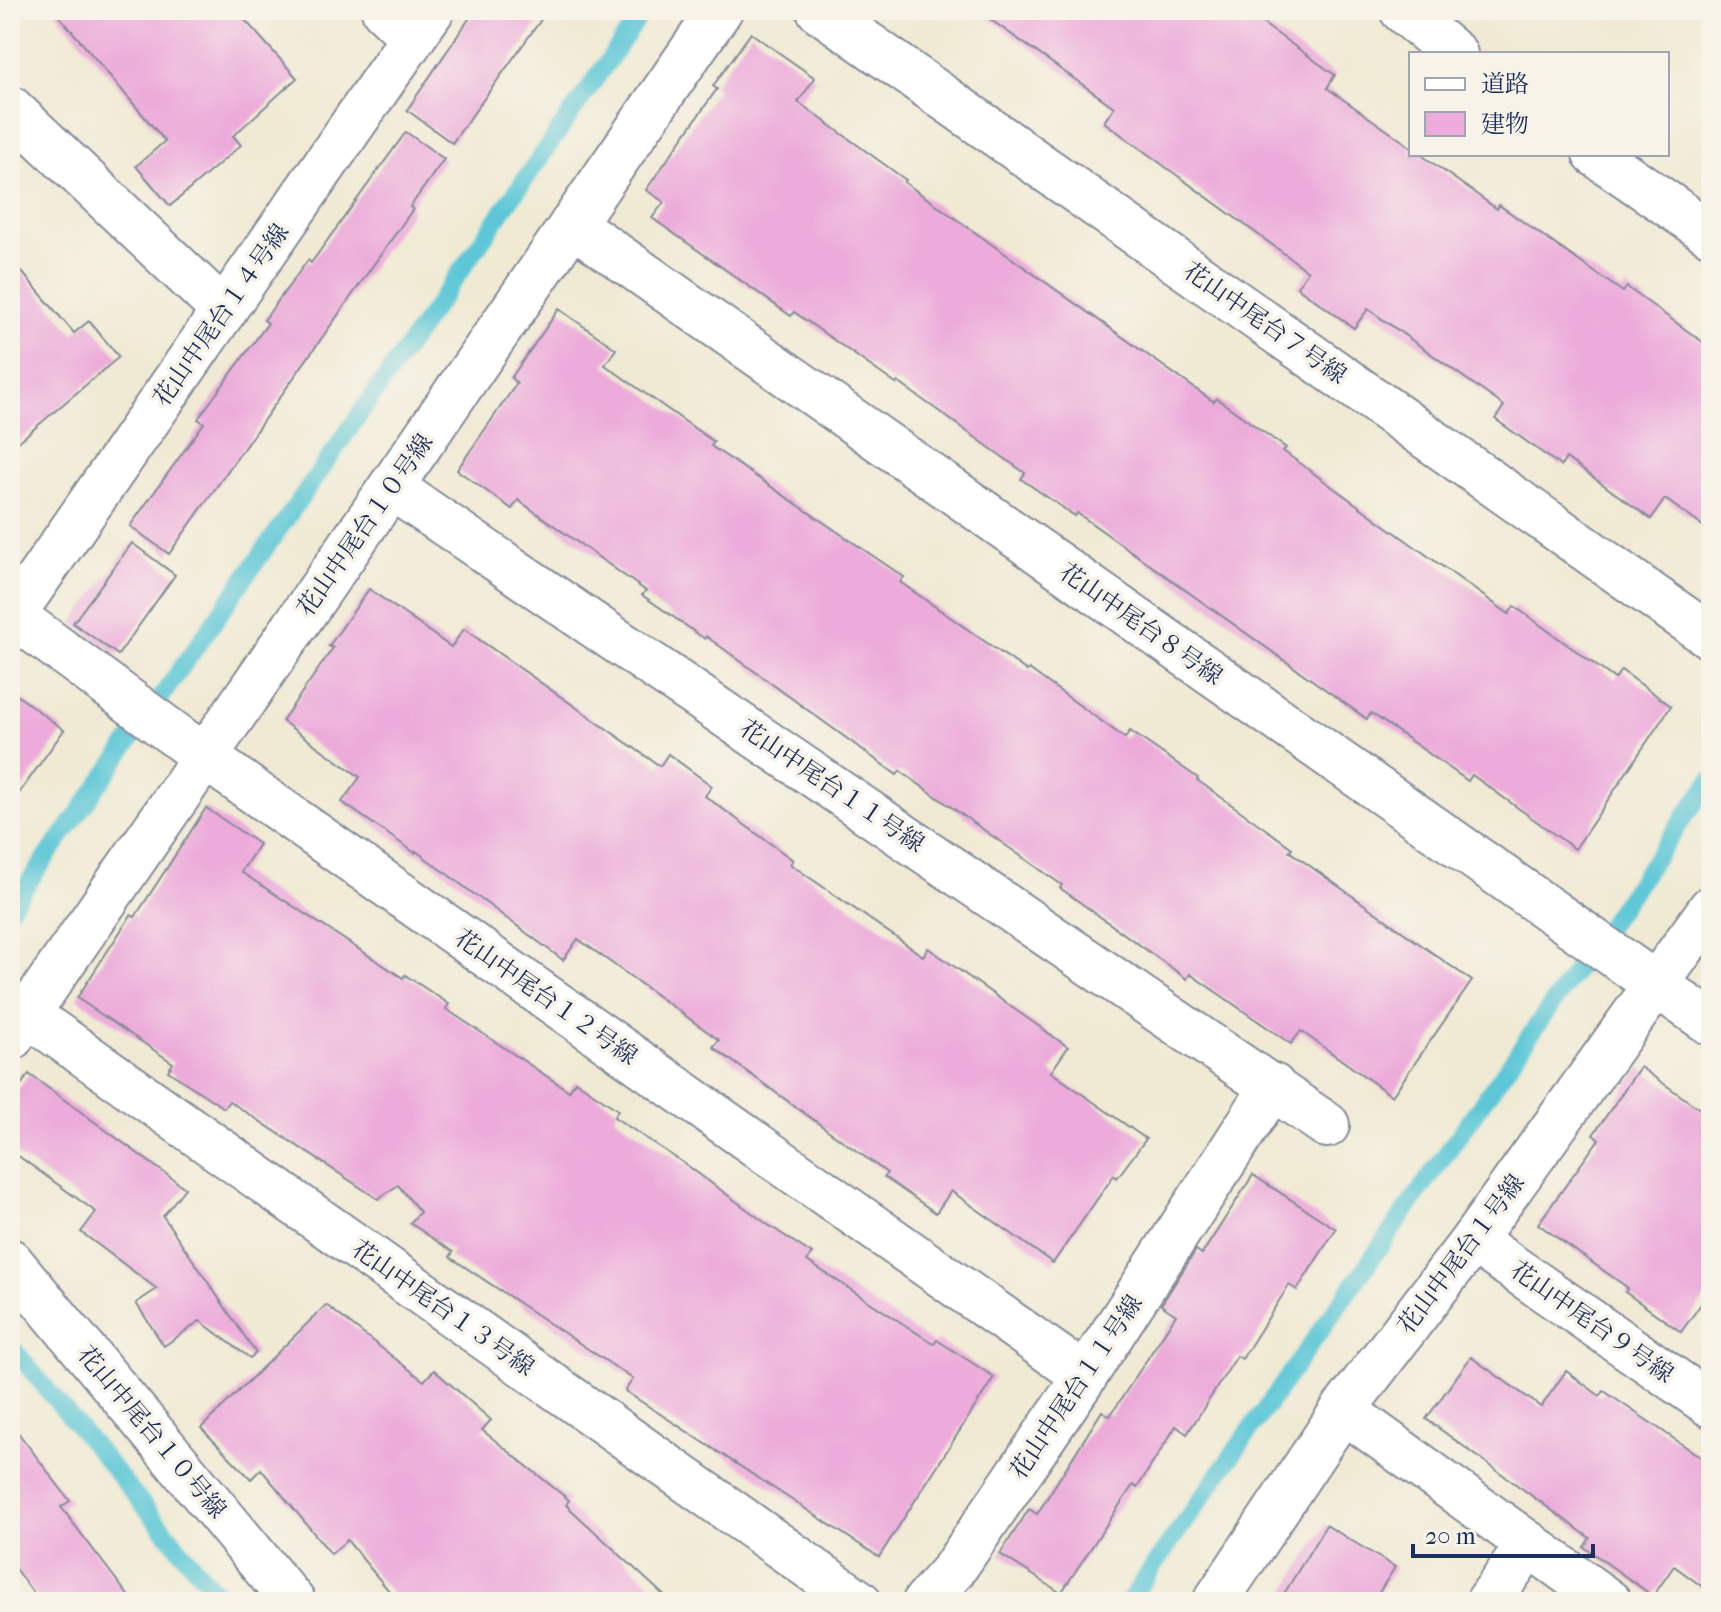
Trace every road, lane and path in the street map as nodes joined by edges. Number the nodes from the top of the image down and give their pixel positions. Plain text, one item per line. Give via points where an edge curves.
1 (720, 10) edge
2 (819, 10) edge
3 (1402, 10) edge
4 (409, 19) edge
5 (1453, 52) edge
6 (10, 108) edge
7 (1598, 156) edge
8 (572, 224) junction
9 (1711, 234) edge
10 (224, 311) junction
11 (391, 487) junction
12 (11, 616) edge
13 (1711, 637) edge
14 (193, 749) junction
15 (1711, 908) edge
16 (1643, 976) junction
17 (1711, 1023) edge
18 (19, 1027) edge
19 (1273, 1086) junction
20 (1327, 1125) dead end
21 (1473, 1240) junction
22 (10, 1261) edge
23 (1085, 1376) junction
24 (1711, 1405) edge
25 (1343, 1410) junction
26 (1529, 1544) junction
27 (293, 1602) edge
28 (859, 1602) edge
29 (925, 1602) edge
30 (1215, 1602) edge
31 (1488, 1602) edge
32 (1609, 1602) edge

1 - 8 street, 花山中尾台１０号線
2 - 13 street, 花山中尾台７号線
3 - 5 street
4 - 10 street, 花山中尾台１４号線
6 - 10 street
7 - 9 street
8 - 11 street, 花山中尾台１０号線
8 - 16 street, 花山中尾台８号線
10 - 12 street, 花山中尾台１４号線
11 - 14 street, 花山中尾台１０号線
11 - 19 street, 花山中尾台１１号線
12 - 14 street, 花山中尾台１２号線
14 - 18 street, 花山中尾台１０号線
14 - 23 street, 花山中尾台１２号線
15 - 16 street, 花山中尾台１号線
16 - 17 street, 花山中尾台８号線
16 - 21 street, 花山中尾台１号線
18 - 28 street, 花山中尾台１３号線
19 - 20 street, 花山中尾台１１号線
19 - 23 street, 花山中尾台１１号線
21 - 24 street, 花山中尾台９号線
21 - 25 street, 花山中尾台１号線
22 - 27 street, 花山中尾台１０号線
23 - 29 street, 花山中尾台１１号線 via 954,1569
25 - 26 street
25 - 30 street, 花山中尾台１号線
26 - 31 street
26 - 32 street

